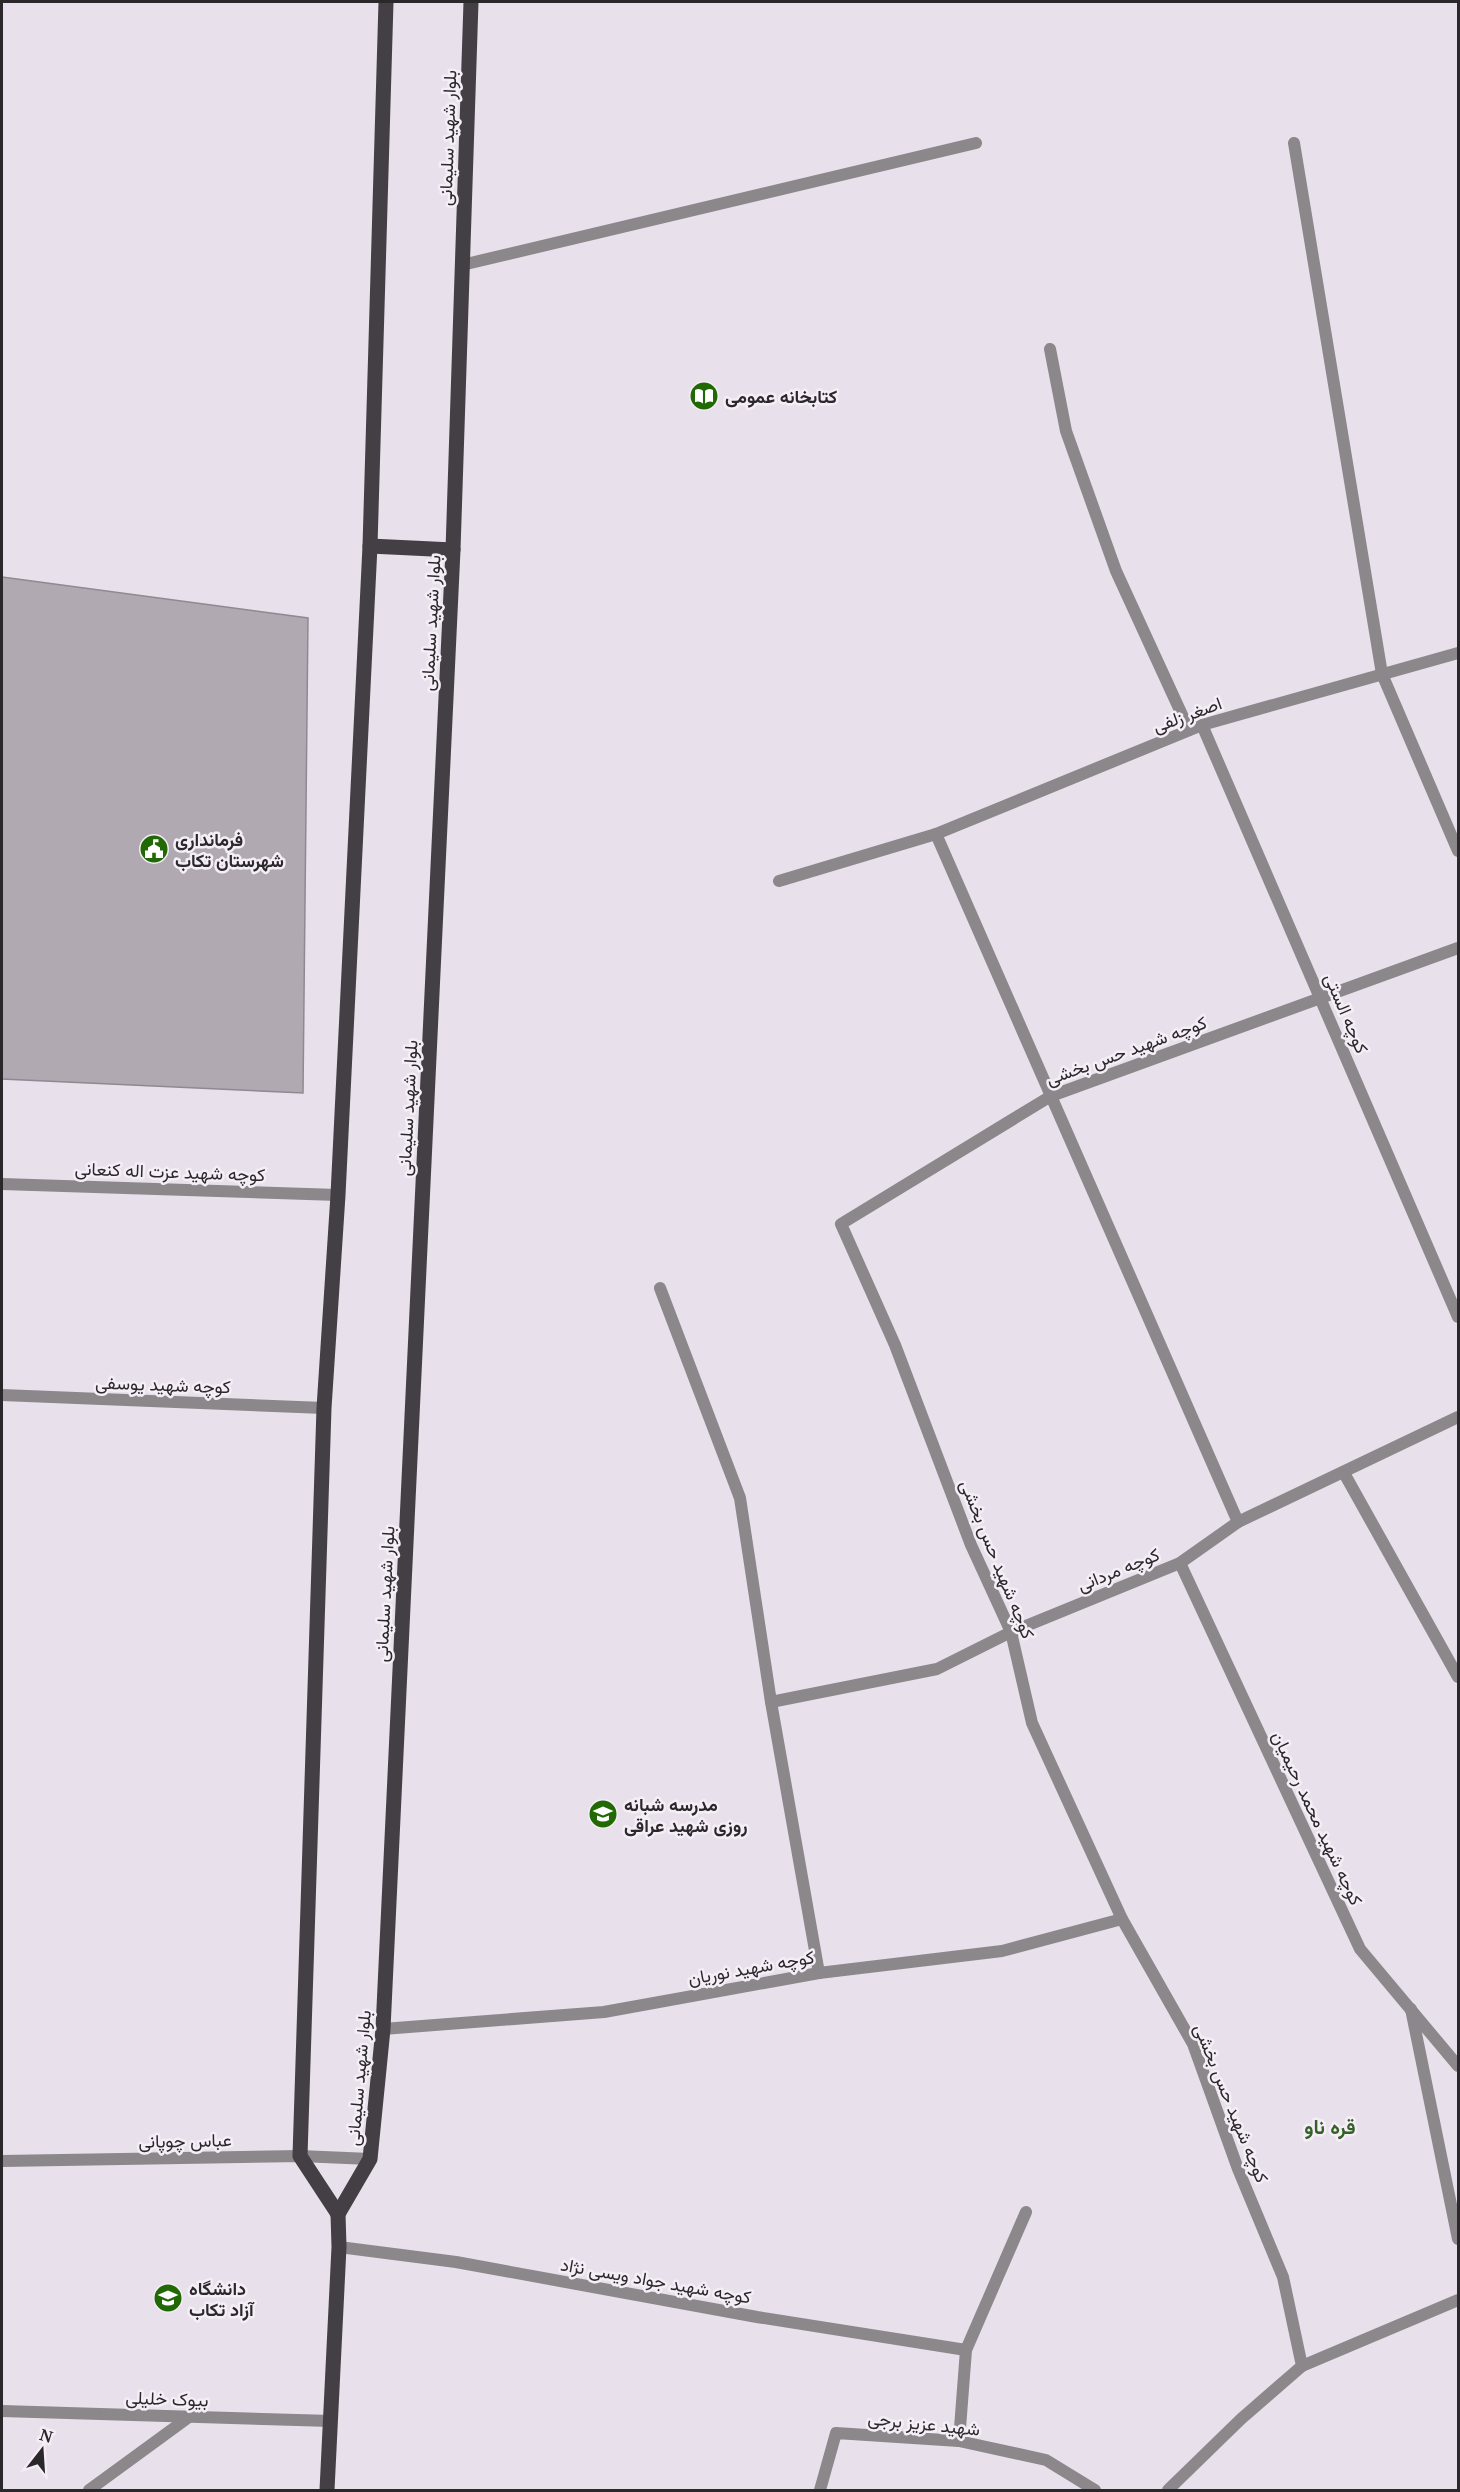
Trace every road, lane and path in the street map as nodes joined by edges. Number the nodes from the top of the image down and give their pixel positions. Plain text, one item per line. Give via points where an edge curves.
1 (386, 2) edge
2 (471, 2) edge
3 (1294, 142) dead end
4 (976, 143) dead end
5 (462, 265) junction
6 (1050, 349) dead end
7 (370, 546) junction
8 (453, 550) junction
9 (1458, 653) edge
10 (1382, 674) junction
11 (1202, 725) junction
12 (1189, 730) junction
13 (936, 834) junction
14 (1458, 851) edge
15 (779, 881) dead end
16 (1458, 948) edge
17 (1321, 998) junction
18 (1051, 1096) junction
19 (2, 1184) edge
20 (338, 1195) junction
21 (660, 1288) dead end
22 (1458, 1317) edge
23 (2, 1395) edge
24 (324, 1408) junction
25 (1458, 1417) edge
26 (1344, 1473) junction
27 (1238, 1522) junction
28 (1180, 1563) junction
29 (1011, 1632) junction
30 (1458, 1677) edge
31 (771, 1702) junction
32 (1122, 1919) junction
33 (819, 1973) junction
34 (1411, 2009) junction
35 (383, 2030) junction
36 (1458, 2066) edge
37 (300, 2156) junction
38 (370, 2159) junction
39 (2, 2161) edge
40 (1026, 2212) dead end
41 (338, 2214) junction
42 (1458, 2239) edge
43 (339, 2247) junction
44 (1458, 2300) edge
45 (966, 2350) junction
46 (1302, 2366) junction
47 (2, 2411) edge
48 (189, 2417) junction
49 (331, 2421) junction
50 (959, 2441) junction
51 (89, 2490) edge
52 (327, 2490) edge
53 (820, 2490) edge
54 (1095, 2490) edge
55 (1168, 2490) edge

1 - 7 main road
2 - 5 main road, بلوار شهید سلیمانی
3 - 10 street
4 - 5 street
5 - 8 main road, بلوار شهید سلیمانی
6 - 12 street via 1066,430 1116,571
7 - 8 main road
7 - 20 main road
8 - 35 main road, بلوار شهید سلیمانی
9 - 10 street, اصغر زلفی
10 - 11 street, اصغر زلفی
10 - 14 street
11 - 12 street, اصغر زلفی
11 - 17 street, کوچه الستی
12 - 13 street, اصغر زلفی
13 - 15 street, اصغر زلفی
13 - 18 street
16 - 17 street, کوچه شهید حس بخشی
17 - 18 street, کوچه شهید حس بخشی
17 - 22 street, کوچه الستی
18 - 27 street
18 - 29 street, کوچه شهید حس بخشی via 842,1224 895,1345 971,1545
19 - 20 street, کوچه شهید عزت اله کنعانی
20 - 24 main road
21 - 31 street via 740,1498
23 - 24 street, کوچه شهید یوسفی
24 - 37 main road
25 - 26 street, کوچه مردانی
26 - 27 street, کوچه مردانی
26 - 30 street
27 - 28 street, کوچه مردانی
28 - 29 street, کوچه مردانی
28 - 34 street, کوچه شهید محمد رحیمیان via 1360,1949
29 - 31 street, کوچه مردانی via 937,1670
29 - 32 street, کوچه شهید حس بخشی via 1032,1723
31 - 33 street
32 - 33 street, کوچه شهید نوریان via 1002,1951
32 - 46 street, کوچه شهید حس بخشی via 1193,2044 1238,2169 1283,2277
33 - 35 street, کوچه شهید نوریان via 604,2012
34 - 36 street, کوچه شهید محمد رحیمیان
34 - 42 street
35 - 38 main road, بلوار شهید سلیمانی
37 - 38 street, عباس چوپانی
37 - 39 street, عباس چوپانی
37 - 41 main road
38 - 41 main road, بلوار شهید سلیمانی
40 - 45 street
41 - 43 main road
43 - 45 street, کوچه شهید جواد ویسی نژاد via 456,2262 757,2317
43 - 49 main road
44 - 46 street
45 - 50 street
46 - 55 street
47 - 48 street, بیوک خلیلی
48 - 49 street, بیوک خلیلی
48 - 51 street
49 - 52 main road
50 - 53 street, شهید عزیز برجی via 836,2433
50 - 54 street, شهید عزیز برجی via 1046,2460

